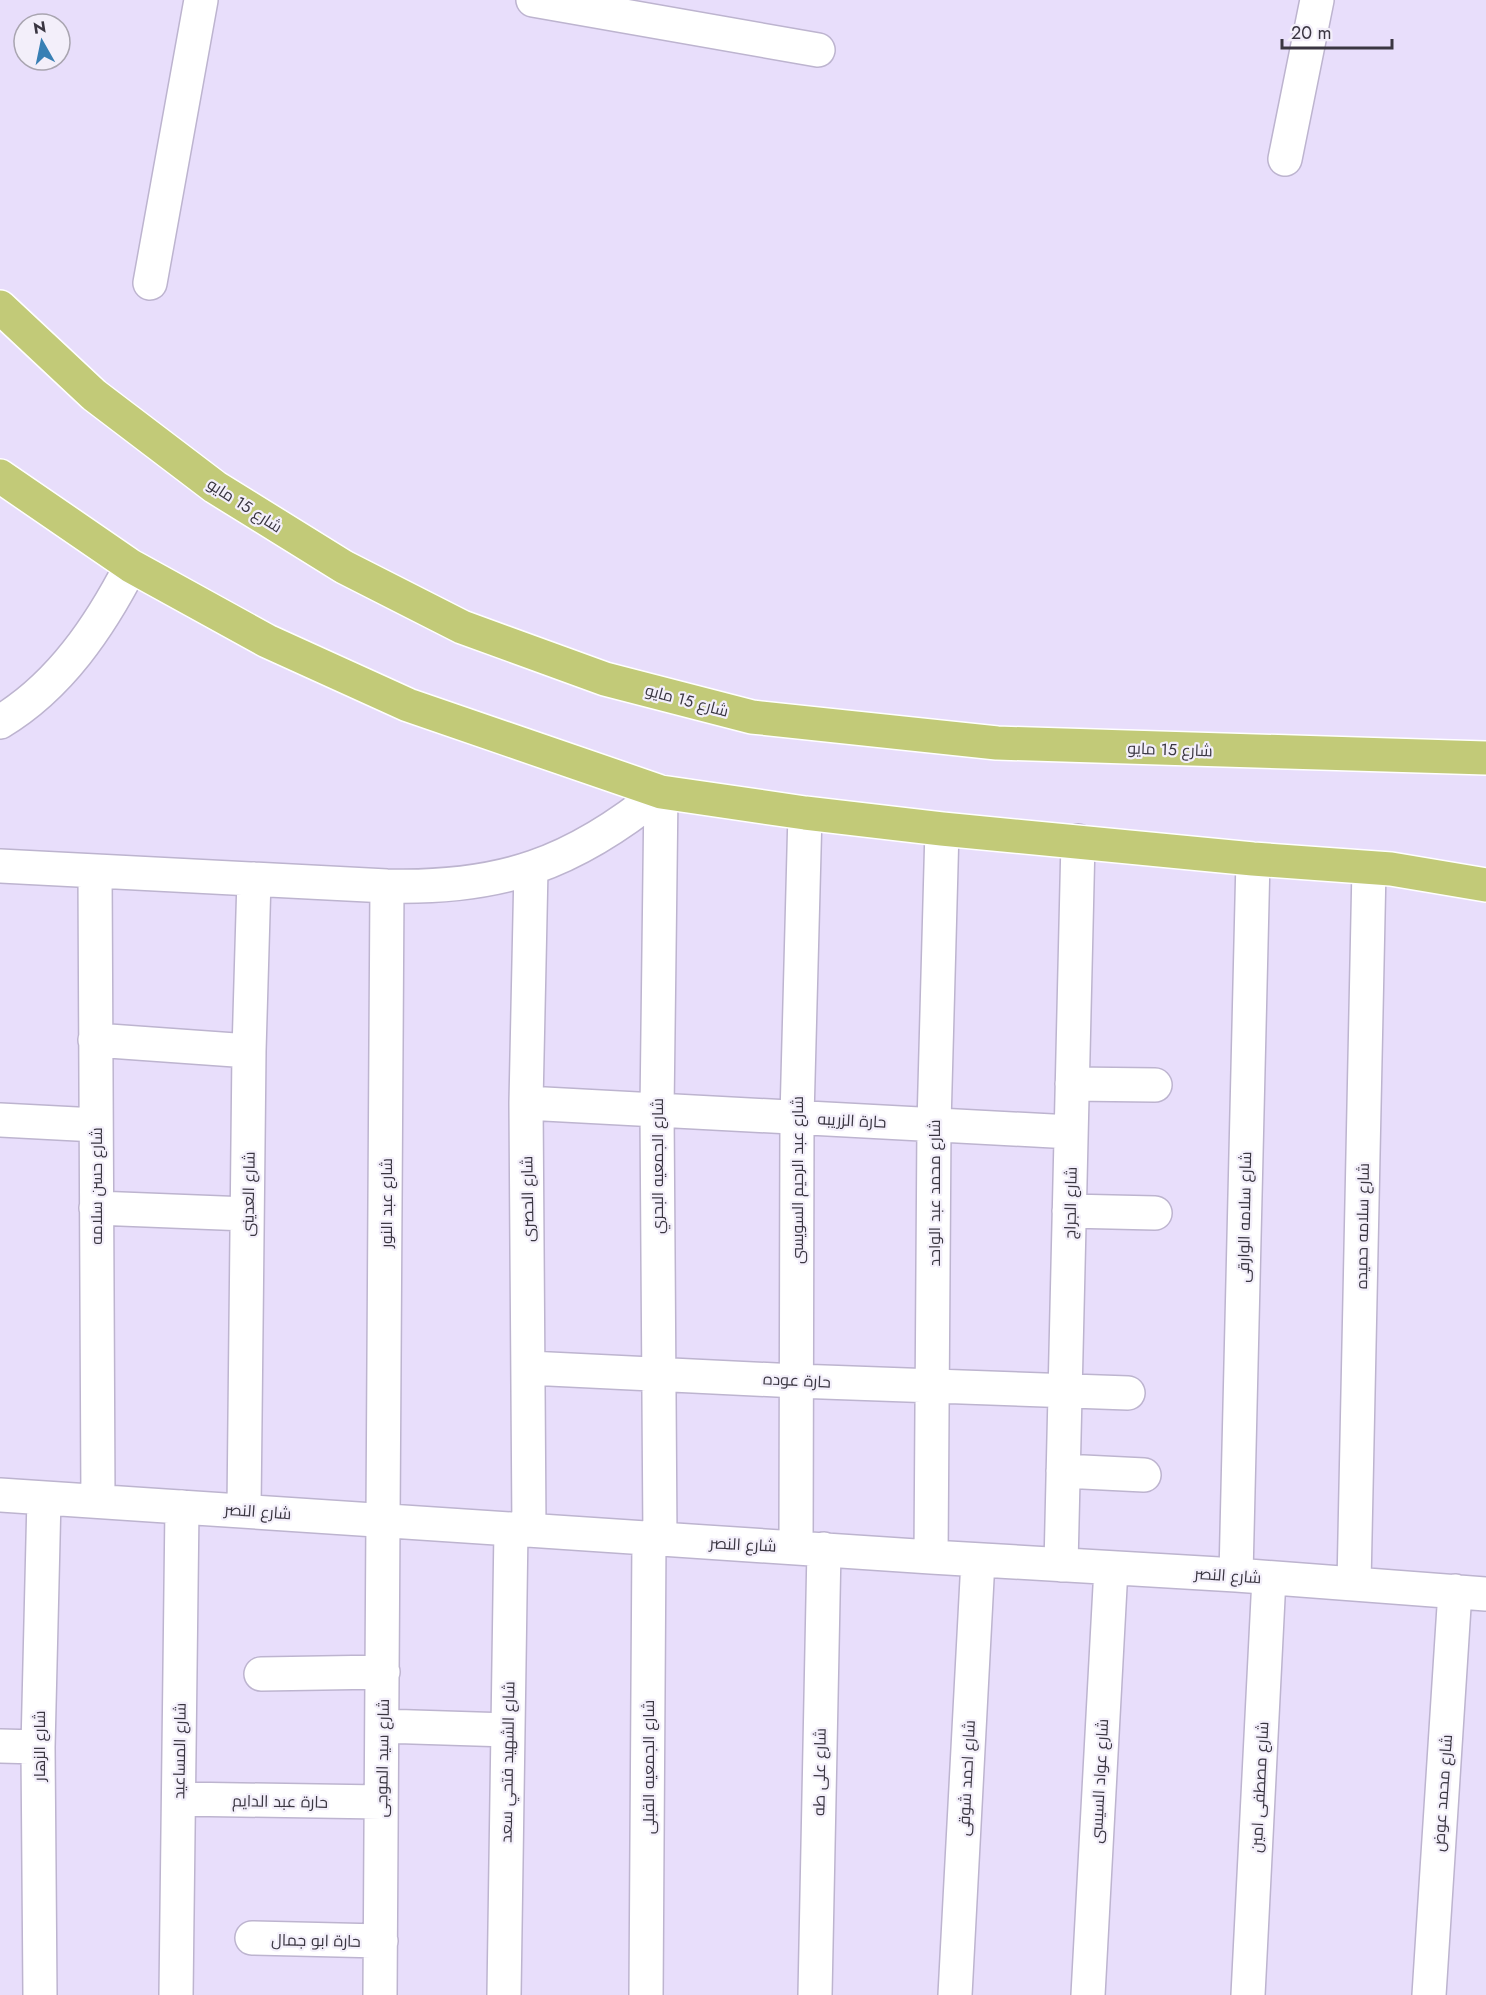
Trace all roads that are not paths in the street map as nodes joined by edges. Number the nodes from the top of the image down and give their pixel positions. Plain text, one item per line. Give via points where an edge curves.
1 (201, 0) edge
2 (533, 0) edge
3 (1317, 0) edge
4 (818, 50) dead end
5 (1285, 159) dead end
6 (150, 283) dead end
7 (0, 307) edge
8 (0, 476) edge
9 (131, 566) junction
10 (0, 722) edge
11 (1486, 758) edge
12 (661, 792) junction
13 (806, 813) junction
14 (942, 829) junction
15 (1078, 841) junction
16 (1253, 859) junction
17 (1486, 863) edge
18 (0, 866) edge
19 (531, 869) junction
20 (1380, 869) junction
21 (95, 871) junction
22 (254, 879) junction
23 (1486, 885) edge
24 (387, 886) junction
25 (96, 1040) junction
26 (249, 1051) junction
27 (1072, 1084) junction
28 (1155, 1085) dead end
29 (526, 1104) junction
30 (657, 1110) junction
31 (797, 1117) junction
32 (0, 1120) edge
33 (934, 1124) junction
34 (96, 1125) junction
35 (1071, 1132) junction
36 (96, 1208) junction
37 (1070, 1211) junction
38 (1155, 1213) dead end
39 (247, 1214) junction
40 (529, 1368) junction
41 (658, 1373) junction
42 (796, 1381) junction
43 (932, 1385) junction
44 (1065, 1391) junction
45 (1128, 1393) dead end
46 (1063, 1471) junction
47 (1144, 1475) dead end
48 (0, 1495) edge
49 (44, 1498) junction
50 (98, 1501) junction
51 (182, 1507) junction
52 (244, 1510) junction
53 (384, 1520) junction
54 (520, 1530) junction
55 (654, 1539) junction
56 (810, 1548) junction
57 (931, 1557) junction
58 (978, 1560) junction
59 (1061, 1565) junction
60 (1110, 1568) junction
61 (1236, 1575) junction
62 (1269, 1578) junction
63 (1354, 1584) junction
64 (1471, 1593) edge
65 (383, 1672) junction
66 (261, 1674) dead end
67 (382, 1726) junction
68 (508, 1730) junction
69 (0, 1746) edge
70 (38, 1747) junction
71 (178, 1799) junction
72 (381, 1802) junction
73 (252, 1938) dead end
74 (381, 1941) junction
75 (40, 1995) edge
76 (176, 1995) edge
77 (380, 1995) edge
78 (504, 1995) edge
79 (646, 1995) edge
80 (815, 1995) edge
81 (955, 1995) edge
82 (1088, 1995) edge
83 (1248, 1995) edge
84 (1429, 1995) edge

1 - 6 street
2 - 4 street
3 - 5 street
7 - 11 main road, شارع 15 مايو via 94,395 196,473 344,567 462,627 605,679 752,717 997,743
8 - 9 main road
9 - 10 street via 114,600 68,664 40,692
9 - 12 main road via 267,641 408,705
12 - 13 main road
12 - 19 street via 600,837
12 - 30 street, شارع الجمعيه البحري
13 - 14 main road
13 - 31 street, شارع عبد الرحيم السويسى
14 - 15 main road
14 - 33 street, شارع محمد عبد الواحد
15 - 16 main road
15 - 27 street, شارع الجراج
16 - 20 main road
16 - 61 street, شارع سلامه الوارقى
17 - 20 main road
18 - 21 street
19 - 24 street via 464,884
19 - 29 street, شارع الحصرى
20 - 23 main road
20 - 63 street, شارع سلامه حميده
21 - 22 street
21 - 25 street, شارع حسن سلامه
22 - 24 street
22 - 26 street, شارع العدينى
24 - 53 street, شارع عبد النور
25 - 26 street
25 - 34 street, شارع حسن سلامه
26 - 39 street, شارع العدينى
27 - 28 street
27 - 35 street, شارع الجراج
29 - 30 street, حارة الزريبه
29 - 40 street, شارع الحصرى
30 - 31 street, حارة الزريبه
30 - 41 street, شارع الجمعيه البحري
31 - 33 street, حارة الزريبه
31 - 42 street, شارع عبد الرحيم السويسى
32 - 34 street
33 - 35 street, حارة الزريبه
33 - 43 street, شارع محمد عبد الواحد
34 - 36 street, شارع حسن سلامه
35 - 37 street, شارع الجراج
36 - 39 street
36 - 50 street, شارع حسن سلامه
37 - 38 street
37 - 44 street, شارع الجراج
39 - 52 street, شارع العدينى
40 - 41 street, حارة عوده
40 - 54 street, شارع الحصرى
41 - 42 street, حارة عوده
41 - 55 street, شارع الجمعيه البحري
42 - 43 street, حارة عوده
42 - 56 street, شارع عبد الرحيم السويسى
43 - 44 street, حارة عوده
43 - 57 street, شارع محمد عبد الواحد
44 - 45 street, حارة عوده
44 - 46 street, شارع الجراج
46 - 47 street
46 - 59 street, شارع الجراج
48 - 49 street, شارع النصر
49 - 50 street, شارع النصر
49 - 70 street, شارع الزهار
50 - 51 street, شارع النصر
51 - 52 street, شارع النصر
51 - 71 street, شارع المساعيد
52 - 53 street, شارع النصر
53 - 54 street, شارع النصر
53 - 65 street, شارع سيد الموجى
54 - 55 street, شارع النصر
54 - 68 street, شارع الشهيد فتحي سعد
55 - 56 street, شارع النصر
55 - 79 street, شارع الجمعيه القبلى
56 - 57 street, شارع النصر
56 - 80 street, شارع على طه
57 - 58 street, شارع النصر
58 - 59 street, شارع النصر
58 - 81 street, شارع احمد شوقى
59 - 60 street, شارع النصر
60 - 61 street, شارع النصر
60 - 82 street, شارع عواد السيسى
61 - 62 street, شارع النصر
62 - 63 street, شارع النصر
62 - 83 street, شارع مصطفى امين
63 - 64 street, شارع النصر
64 - 84 street, شارع محمد عوض
65 - 66 street
65 - 67 street, شارع سيد الموجى
67 - 68 street
67 - 72 street, شارع سيد الموجى
68 - 78 street, شارع الشهيد فتحي سعد
69 - 70 street
70 - 75 street, شارع الزهار
71 - 72 street, حارة عبد الدايم
71 - 76 street, شارع المساعيد
72 - 74 street, شارع سيد الموجى
73 - 74 street, حارة ابو جمال
74 - 77 street, شارع سيد الموجى

